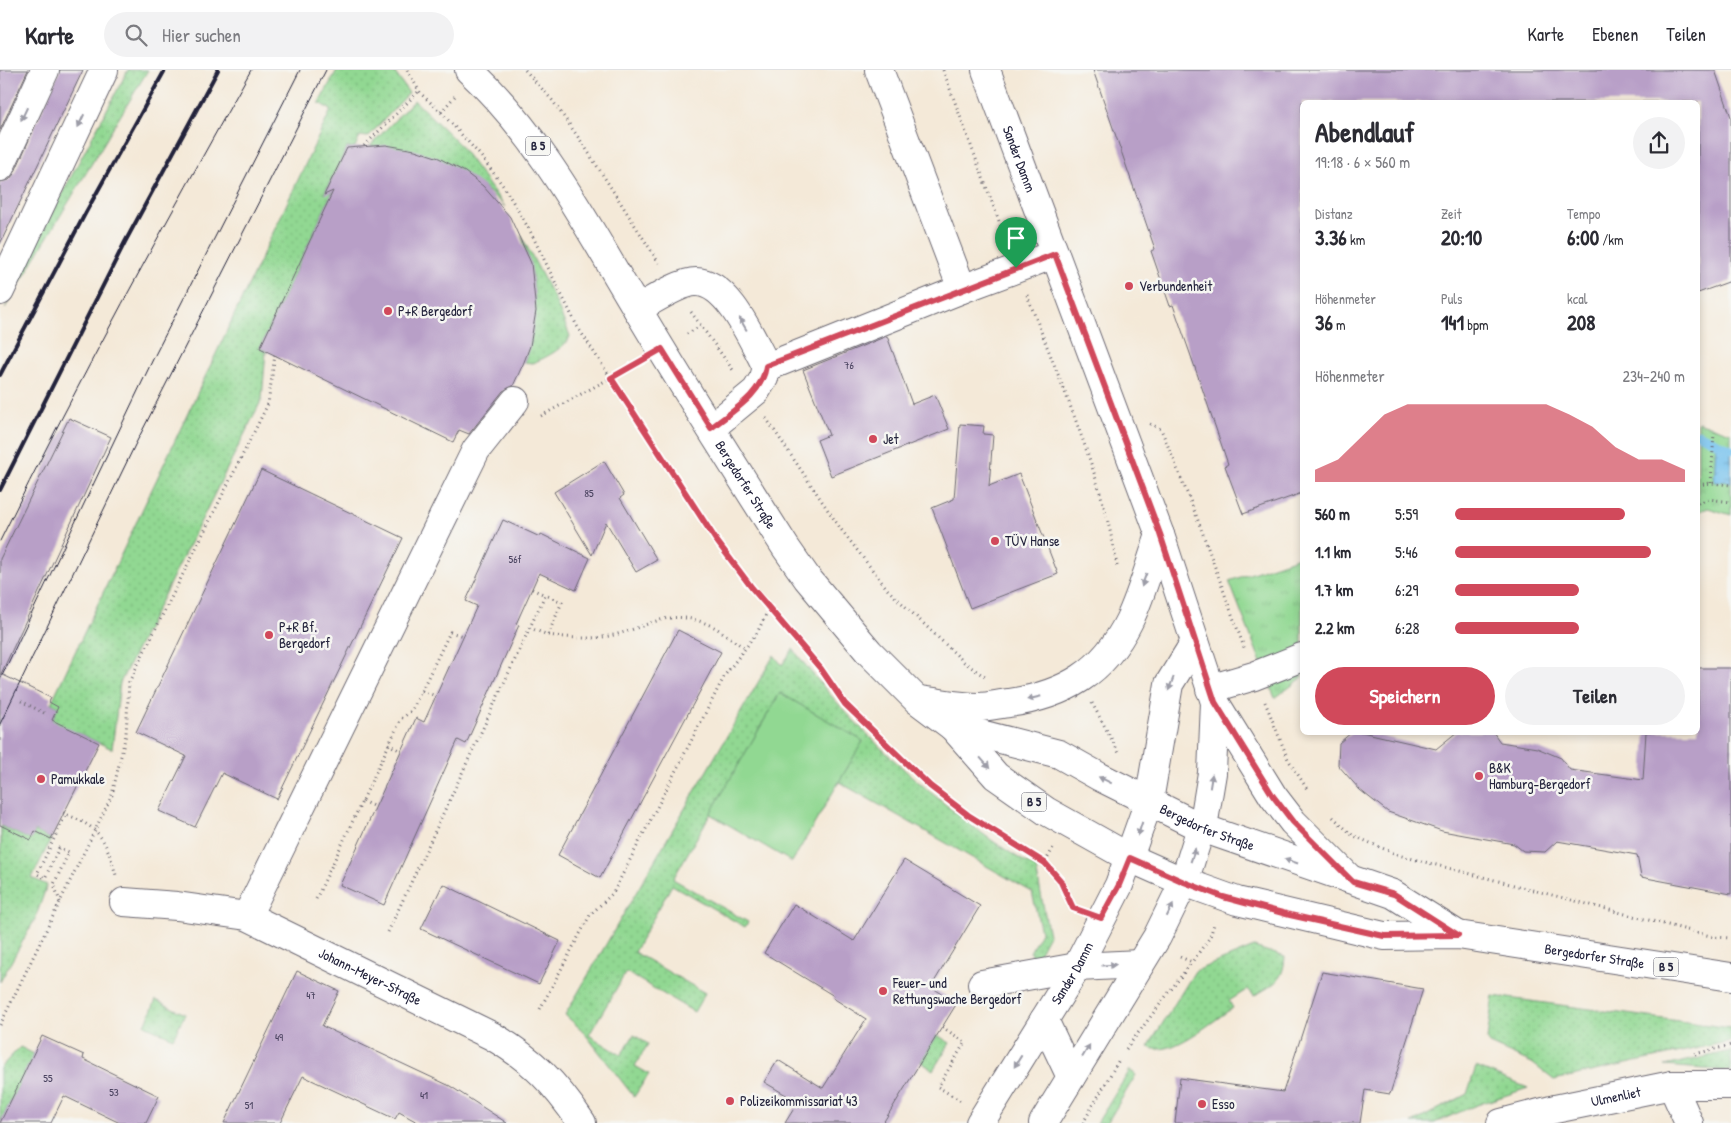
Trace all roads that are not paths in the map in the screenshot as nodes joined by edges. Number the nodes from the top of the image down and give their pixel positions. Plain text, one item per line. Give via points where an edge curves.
1 (45, 70) edge
2 (104, 70) edge
3 (469, 70) edge
4 (879, 70) edge
5 (986, 70) edge
6 (0, 167) edge
7 (1055, 254) junction
8 (962, 289) junction
9 (0, 291) edge
10 (637, 309) junction
11 (767, 367) junction
12 (515, 401) dead end
13 (711, 428) junction
14 (1160, 534) junction
15 (1195, 642) junction
16 (1300, 657) edge
17 (1213, 696) junction
18 (917, 700) junction
19 (953, 726) junction
20 (1149, 800) junction
21 (1202, 828) junction
22 (1130, 858) junction
23 (1184, 882) junction
24 (1353, 882) junction
25 (124, 902) road end
26 (247, 916) junction
27 (1458, 935) junction
28 (1140, 964) junction
29 (1077, 967) junction
30 (1731, 977) edge
31 (982, 984) dead end
32 (1044, 1020) junction
33 (1071, 1077) junction
34 (1731, 1084) edge
35 (1672, 1085) junction
36 (983, 1119) edge
37 (582, 1123) edge
38 (1043, 1123) edge
39 (1501, 1123) edge
40 (1689, 1123) edge

1 -> 6 main road
2 -> 9 main road
3 - 10 main road, Bergedorfer Straße / B 5 via 504,104 536,144
4 - 8 main road
5 - 7 main road, Sander Damm
7 - 8 main road
7 - 14 main road, Sander Damm
8 - 11 main road
11 -> 10 main road via 726,296 712,286 696,282
10 - 13 main road, Bergedorfer Straße / B 5
11 - 13 main road via 756,391
12 - 26 main road via 476,450
13 - 18 main road, Bergedorfer Straße / B 5 via 807,578 854,635
14 - 15 main road, Sander Damm
14 -> 18 main road via 1129,620 1099,665 1080,680 1049,694 980,707
15 - 17 main road, Sander Damm
15 -> 20 main road, Sander Damm via 1169,684
16 - 17 main road
21 -> 17 main road, Sander Damm via 1212,773
17 - 24 main road via 1268,788 1288,815
18 - 19 main road, Bergedorfer Straße / B 5
20 -> 19 main road, Bergedorfer Straße / B 5 via 1100,778 1059,754
19 -> 22 main road, Bergedorfer Straße / B 5 via 996,776 1046,810
20 - 21 main road, Bergedorfer Straße / B 5
20 -> 22 main road, Sander Damm
23 -> 21 main road, Sander Damm
24 -> 21 main road, Bergedorfer Straße / B 5
22 - 23 main road, Bergedorfer Straße / B 5
22 - 29 main road, Sander Damm
23 - 27 main road, Bergedorfer Straße / B 5 via 1237,901 1384,936
28 -> 23 main road, Sander Damm
24 - 27 main road, Bergedorfer Straße / B 5 via 1394,894
25 - 26 main road, Johann-Meyer-Straße
26 - 37 main road, Johann-Meyer-Straße via 517,1051 551,1080
27 - 30 main road, Bergedorfer Straße / B 5
29 -> 28 main road
33 -> 28 main road, Sander Damm
29 - 31 main road
29 - 32 main road, Sander Damm
32 - 33 main road
32 -> 36 main road, Sander Damm
33 - 38 main road, Sander Damm
34 - 35 main road, Ulmenliet
35 - 39 main road, Ulmenliet
35 - 40 main road

